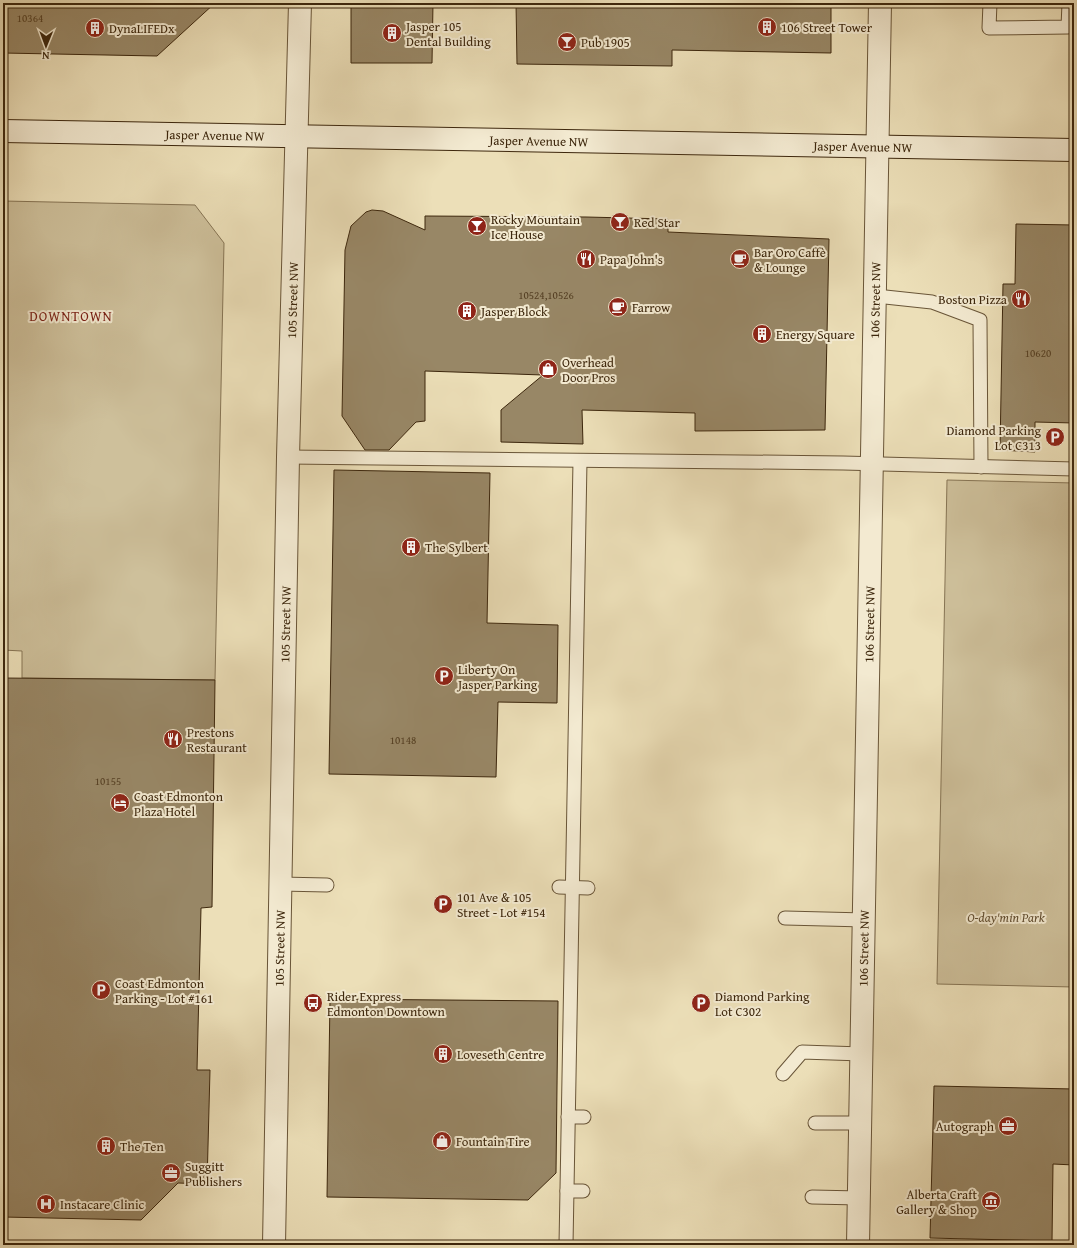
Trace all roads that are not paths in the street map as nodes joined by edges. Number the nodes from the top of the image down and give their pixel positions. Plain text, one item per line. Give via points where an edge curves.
1 (300, 3) edge
2 (880, 3) edge
3 (990, 3) edge
4 (1069, 3) edge
5 (3, 131) edge
6 (296, 138) junction
7 (878, 146) junction
8 (1074, 150) edge
9 (876, 296) junction
10 (288, 457) junction
11 (580, 461) junction
12 (873, 464) junction
13 (981, 467) junction
14 (1074, 469) edge
15 (280, 884) junction
16 (327, 885) dead end
17 (559, 887) dead end
18 (573, 887) junction
19 (588, 888) dead end
20 (786, 918) dead end
21 (865, 920) junction
22 (862, 1054) junction
23 (783, 1074) dead end
24 (568, 1117) junction
25 (584, 1117) dead end
26 (815, 1122) dead end
27 (861, 1123) junction
28 (567, 1191) junction
29 (582, 1191) dead end
30 (812, 1197) dead end
31 (860, 1198) junction
32 (274, 1245) edge
33 (566, 1245) edge
34 (858, 1245) edge

1 - 6 street, 105 Street NW
2 - 7 street, 106 Street NW
3 - 4 lane via 989,28 1068,27
5 - 6 street, Jasper Avenue NW
6 - 7 street, Jasper Avenue NW
6 - 10 street, 105 Street NW
7 - 8 street, Jasper Avenue NW
7 - 9 street, 106 Street NW
9 - 12 street, 106 Street NW
9 - 13 lane via 932,302 980,320
10 - 11 lane
10 - 15 street, 105 Street NW
11 - 12 lane
11 - 18 lane
12 - 13 lane
12 - 21 street, 106 Street NW
13 - 14 lane
15 - 16 lane
15 - 32 street, 105 Street NW
17 - 18 lane
18 - 19 lane
18 - 24 lane
20 - 21 lane
21 - 22 street, 106 Street NW
22 - 23 lane via 802,1052
22 - 27 street, 106 Street NW
24 - 25 lane
24 - 28 lane
26 - 27 lane
27 - 31 street, 106 Street NW
28 - 29 lane
28 - 33 lane
30 - 31 lane
31 - 34 street, 106 Street NW

